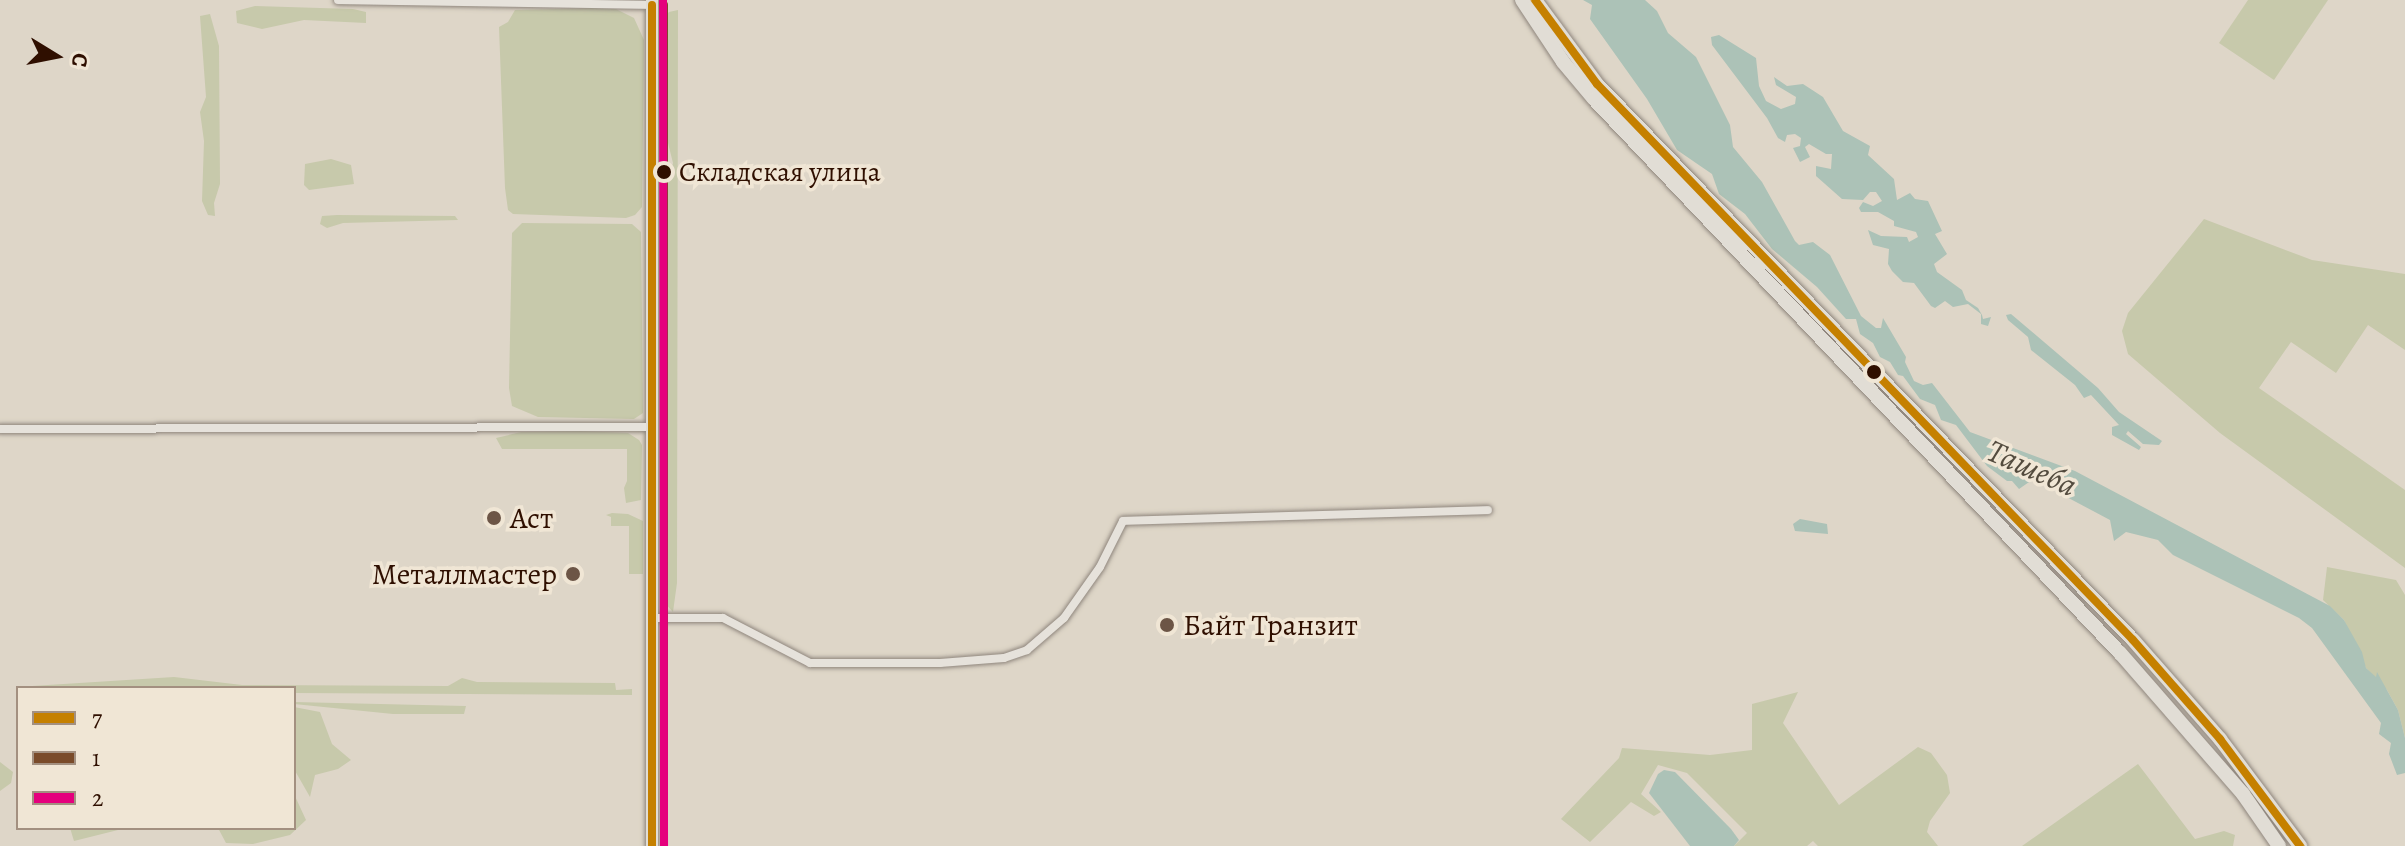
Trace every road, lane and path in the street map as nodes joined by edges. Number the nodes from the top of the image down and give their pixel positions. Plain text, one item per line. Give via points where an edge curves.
1 (338, 0) edge
2 (1522, 0) edge
3 (1535, 0) edge
4 (652, 2) edge
5 (652, 427) junction
6 (0, 429) edge
7 (1488, 510) dead end
8 (653, 618) junction
9 (652, 846) edge
10 (2279, 846) edge
11 (2300, 846) edge

1 - 4 street
2 - 10 highway via 1594,99 2109,641 2243,794
3 - 11 highway via 1597,84 2133,640 2220,739
4 - 5 main road
5 - 6 street
5 - 8 main road
7 - 8 street via 1123,521 1100,567 1064,618 1027,650 1004,658 810,663 723,618
8 - 9 main road

